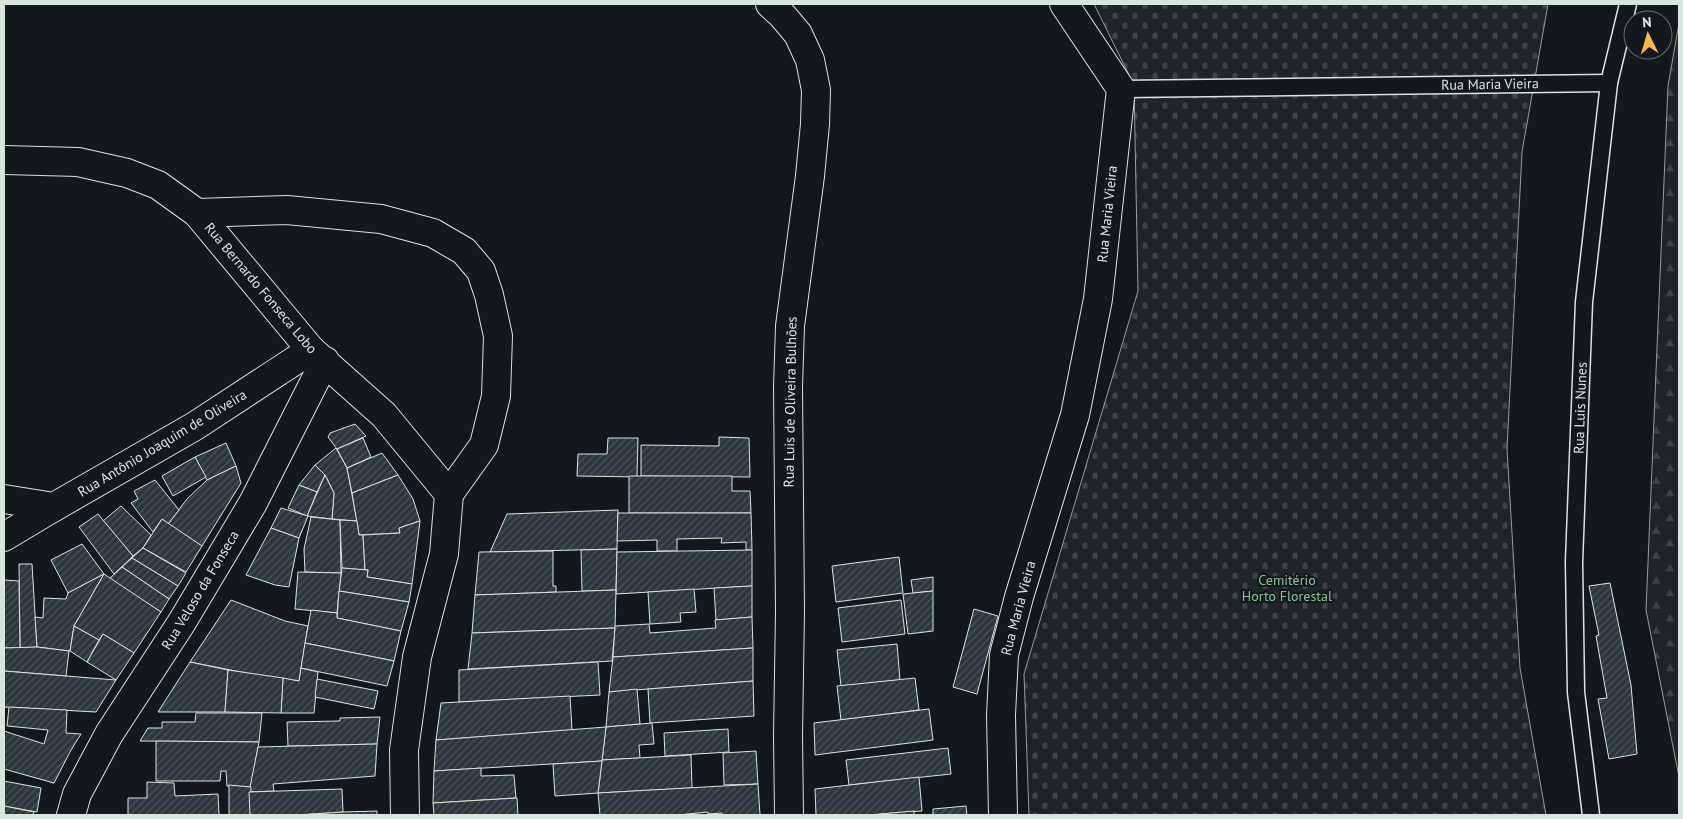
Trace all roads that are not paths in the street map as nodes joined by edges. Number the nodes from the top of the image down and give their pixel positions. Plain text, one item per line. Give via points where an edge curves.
1 (770, 4) edge
2 (1064, 4) edge
3 (1628, 4) edge
4 (1609, 82) junction
5 (1120, 90) junction
6 (4, 160) edge
7 (197, 213) junction
8 (318, 356) junction
9 (449, 494) junction
10 (4, 499) edge
11 (54, 506) junction
12 (4, 537) edge
13 (71, 815) edge
14 (405, 815) edge
15 (789, 815) edge
16 (1003, 815) edge
17 (1591, 815) edge

1 - 15 street, Rua Luis de Oliveira Bulhões via 798,34 810,60 816,90 815,124 790,326
2 - 5 street
3 - 4 lane, Rua Luis Nunes
4 - 5 lane, Rua Maria Vieira
4 - 17 lane, Rua Luis Nunes via 1584,302 1574,562 1576,692
5 - 16 street, Rua Maria Vieira via 1098,299 1074,416 1004,655 1001,716
6 - 7 street, Rua Bernardo Fonseca Lobo via 78,162 127,173 158,185
7 - 8 street, Rua Bernardo Fonseca Lobo
7 - 9 street, Rua Bernardo Fonseca Lobo via 287,210 381,219 433,234 464,251 481,271 489,295 498,336 496,396 484,445
8 - 9 street, Rua Bernardo Fonseca Lobo via 384,415
8 - 11 street, Rua Antônio Joaquim de Oliveira
8 - 13 street, Rua Veloso da Fonseca via 252,503 182,622 109,734 76,794
9 - 14 street via 444,554 417,657 404,750
10 - 11 street
11 - 12 street, Rua Antônio Joaquim de Oliveira

